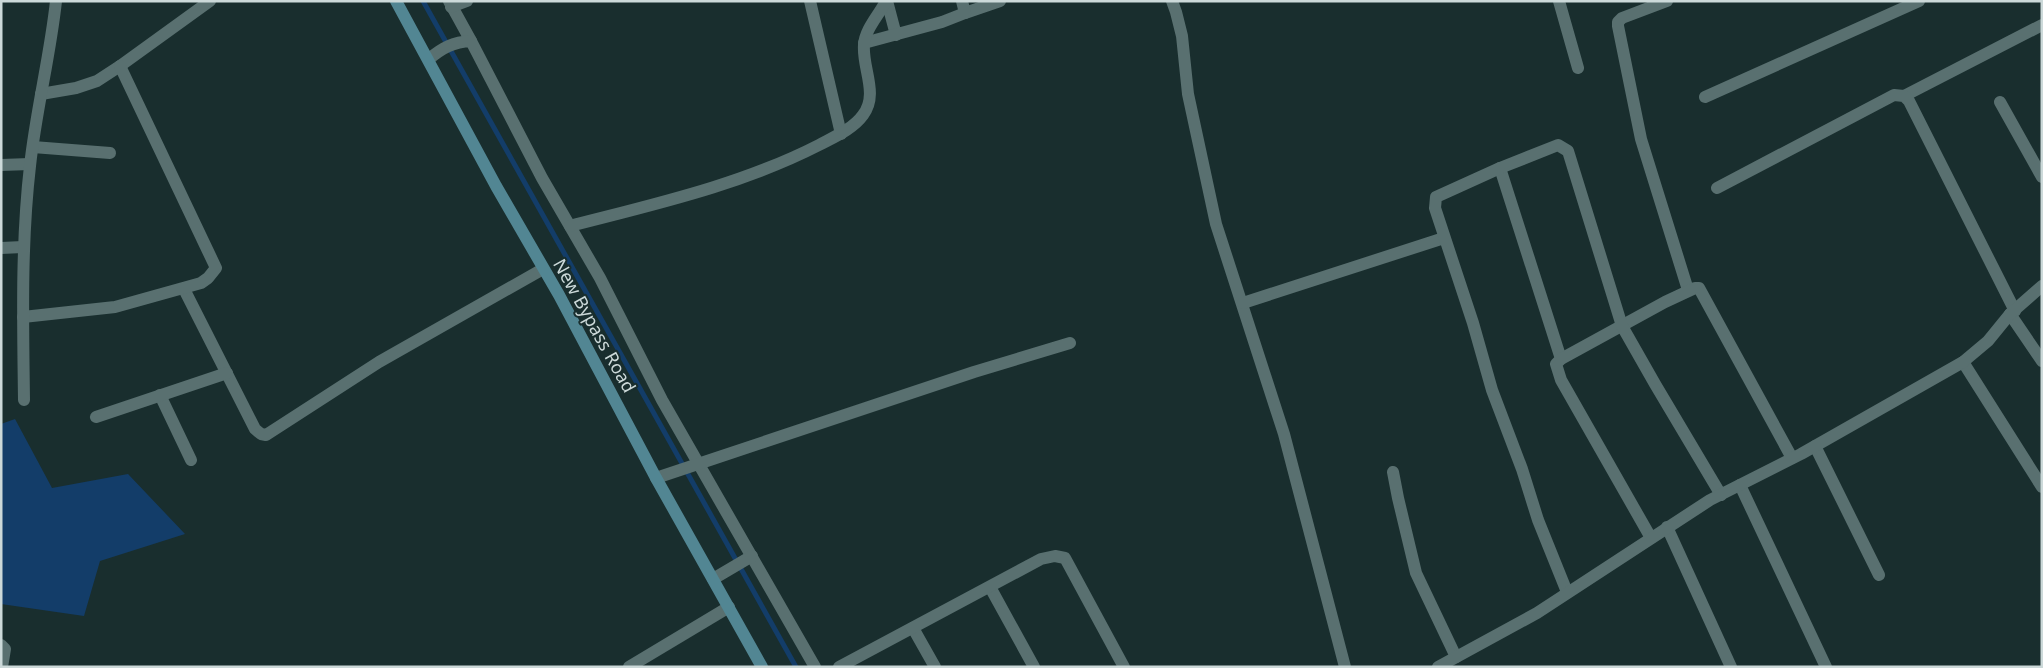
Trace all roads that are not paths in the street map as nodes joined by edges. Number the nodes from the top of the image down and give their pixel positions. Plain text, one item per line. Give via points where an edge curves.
1 (56, 1) edge
2 (210, 1) edge
3 (396, 1) edge
4 (466, 1) edge
5 (810, 1) edge
6 (886, 1) edge
7 (1000, 1) edge
8 (1172, 1) edge
9 (1559, 1) edge
10 (1667, 1) edge
11 (1919, 1) edge
12 (450, 4) edge
13 (964, 7) edge
14 (2042, 26) edge
15 (896, 35) junction
16 (471, 41) junction
17 (864, 43) junction
18 (429, 60) junction
19 (120, 66) junction
20 (1578, 68) dead end
21 (41, 94) junction
22 (1904, 96) junction
23 (1705, 97) dead end
24 (2000, 102) dead end
25 (841, 134) junction
26 (33, 148) junction
27 (110, 153) dead end
28 (30, 164) junction
29 (1, 165) edge
30 (1500, 168) junction
31 (2042, 177) edge
32 (1717, 188) dead end
33 (570, 226) junction
34 (1444, 238) junction
35 (23, 247) junction
36 (1, 248) edge
37 (543, 269) junction
38 (2042, 287) edge
39 (184, 289) junction
40 (1688, 290) junction
41 (1243, 303) junction
42 (2013, 313) junction
43 (23, 317) junction
44 (1622, 326) junction
45 (1070, 343) dead end
46 (1561, 358) junction
47 (2042, 361) edge
48 (1962, 362) junction
49 (227, 373) junction
50 (160, 395) junction
51 (24, 400) dead end
52 (96, 417) dead end
53 (1815, 446) junction
54 (1792, 458) junction
55 (191, 460) dead end
56 (689, 467) junction
57 (1394, 472) dead end
58 (656, 478) junction
59 (1740, 485) junction
60 (2042, 487) edge
61 (1721, 495) junction
62 (1667, 527) junction
63 (1651, 538) junction
64 (742, 563) junction
65 (1879, 575) dead end
66 (713, 579) junction
67 (990, 587) junction
68 (1568, 592) junction
69 (729, 607) junction
70 (913, 628) junction
71 (1, 645) edge
72 (1456, 657) junction
73 (2, 667) edge
74 (629, 667) edge
75 (762, 667) edge
76 (814, 667) edge
77 (839, 667) edge
78 (935, 667) edge
79 (1034, 667) edge
80 (1124, 667) edge
81 (1345, 667) edge
82 (1438, 667) edge
83 (1731, 667) edge
84 (1826, 667) edge

1 - 21 street
2 - 19 street
3 - 18 main road, New Bypass Road
4 - 12 street
5 - 25 street
6 - 15 street
6 - 17 street
7 - 13 street
8 - 41 street via 1182,36 1188,94 1216,224
9 - 20 street
10 - 40 street via 1622,18 1618,26 1641,139
11 - 23 street
12 - 16 street
13 - 15 street via 942,22
14 - 22 street
15 - 17 street
16 - 18 street via 457,42 441,49
16 - 33 street
17 - 25 street via 869,105 863,116
18 - 37 main road, New Bypass Road
19 - 21 street via 76,88
19 - 39 street via 216,268 208,278
21 - 26 street
22 - 32 street via 1894,95
22 - 42 street
24 - 31 street
25 - 33 street via 779,164 718,186
26 - 27 street
26 - 28 street
28 - 29 street
28 - 35 street
30 - 34 street via 1436,197 1435,208
30 - 44 street via 1558,145 1568,151
30 - 46 street
33 - 56 street via 662,400
34 - 41 street
34 - 68 street via 1492,390 1538,520
35 - 36 street
35 - 43 street
37 - 49 street via 379,362 266,435 255,429
37 - 58 main road, New Bypass Road
38 - 42 street
39 - 43 street via 116,307
39 - 49 street
40 - 44 street
40 - 54 street via 1699,288
41 - 81 street via 1284,434
42 - 47 street
42 - 48 street via 1988,341
43 - 51 street
44 - 46 street
44 - 61 street
45 - 56 street
46 - 63 street via 1556,364 1561,380
48 - 53 street
48 - 60 street
49 - 50 street
50 - 52 street
50 - 55 street
53 - 54 street
53 - 65 street
54 - 59 street
56 - 58 street
56 - 64 street
57 - 72 street via 1416,573
58 - 66 main road, New Bypass Road
59 - 61 street
59 - 84 street
61 - 62 street
62 - 63 street
62 - 83 street
63 - 68 street
64 - 66 street
64 - 76 street
66 - 69 main road, New Bypass Road
67 - 70 street
67 - 79 street
67 - 80 street via 1041,559 1065,558
68 - 72 street
69 - 74 street
69 - 75 main road, New Bypass Road
70 - 77 street
70 - 78 street
71 - 73 street via 5,649
72 - 82 street

